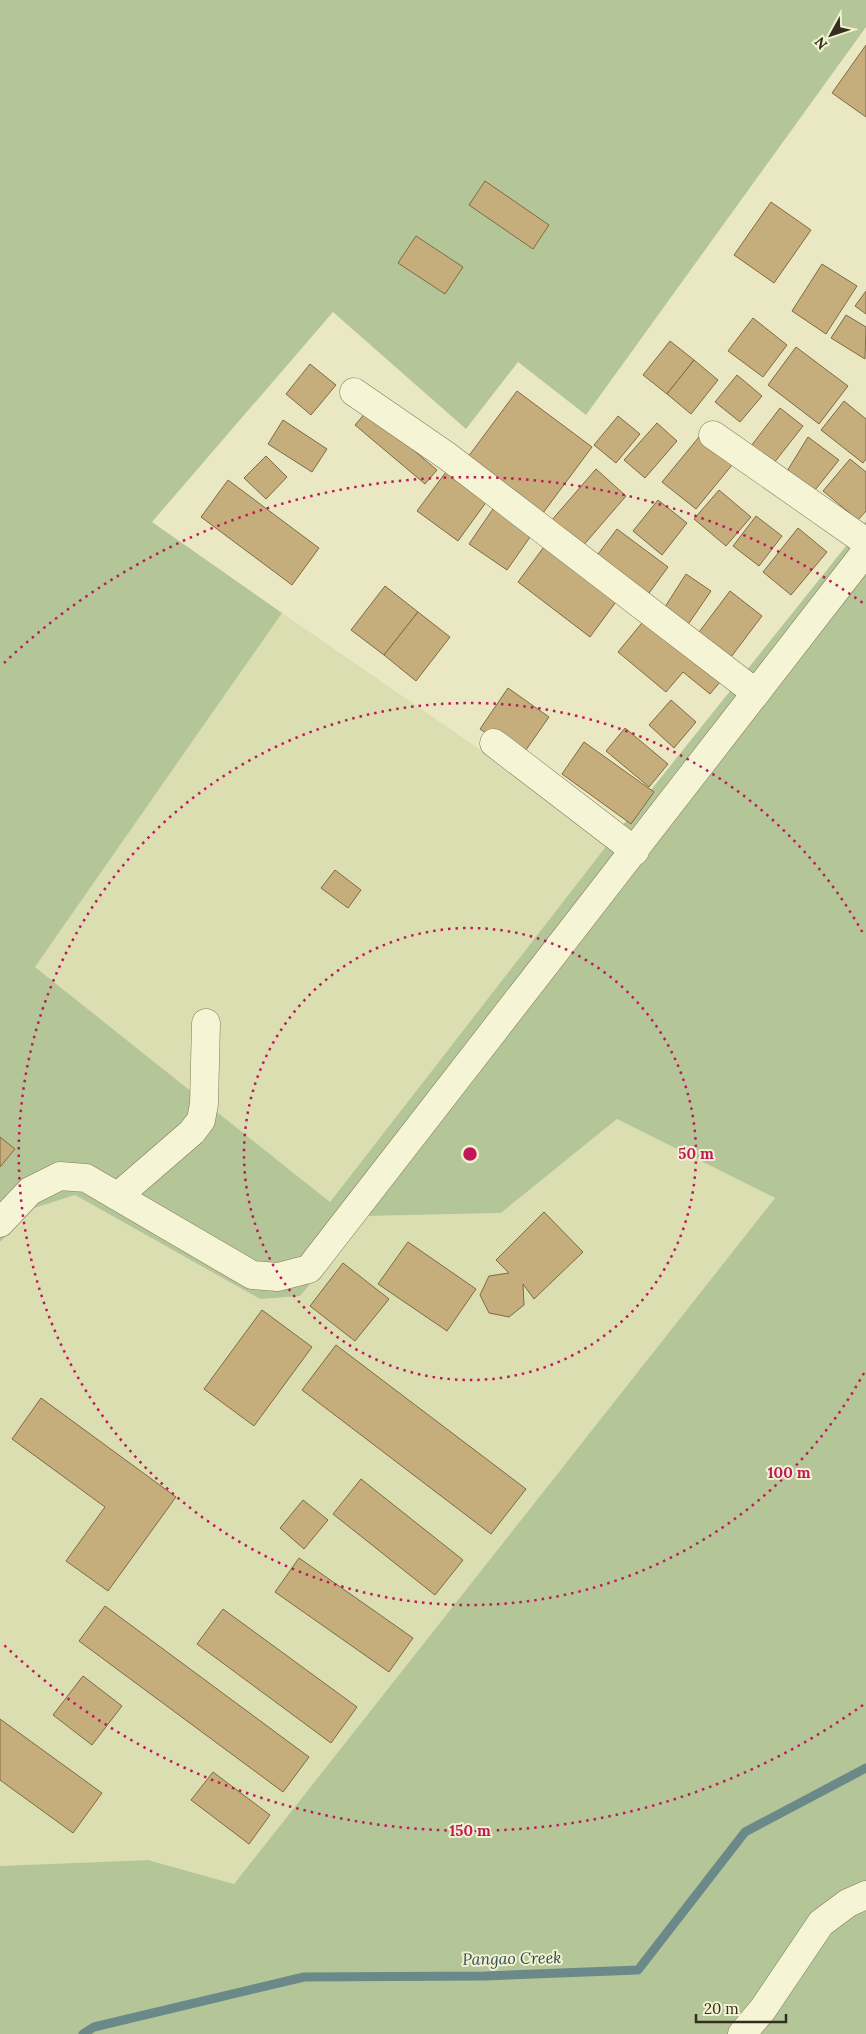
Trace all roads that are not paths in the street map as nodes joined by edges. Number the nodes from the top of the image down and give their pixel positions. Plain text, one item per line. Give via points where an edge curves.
1 (354, 392) dead end
2 (713, 435) dead end
3 (866, 542) edge
4 (866, 551) edge
5 (756, 692) junction
6 (494, 743) dead end
7 (635, 851) junction
8 (206, 1023) dead end
9 (118, 1196) junction
10 (0, 1223) edge
11 (866, 1895) edge
12 (742, 2034) edge

1 - 5 street via 447,456
2 - 3 street
4 - 5 street
5 - 7 street
6 - 7 street
7 - 9 street via 309,1269 278,1277 252,1275
8 - 9 street via 201,1120 192,1132
9 - 10 street via 86,1178 60,1176 30,1191
11 - 12 street via 848,1903 821,1923 763,2009

